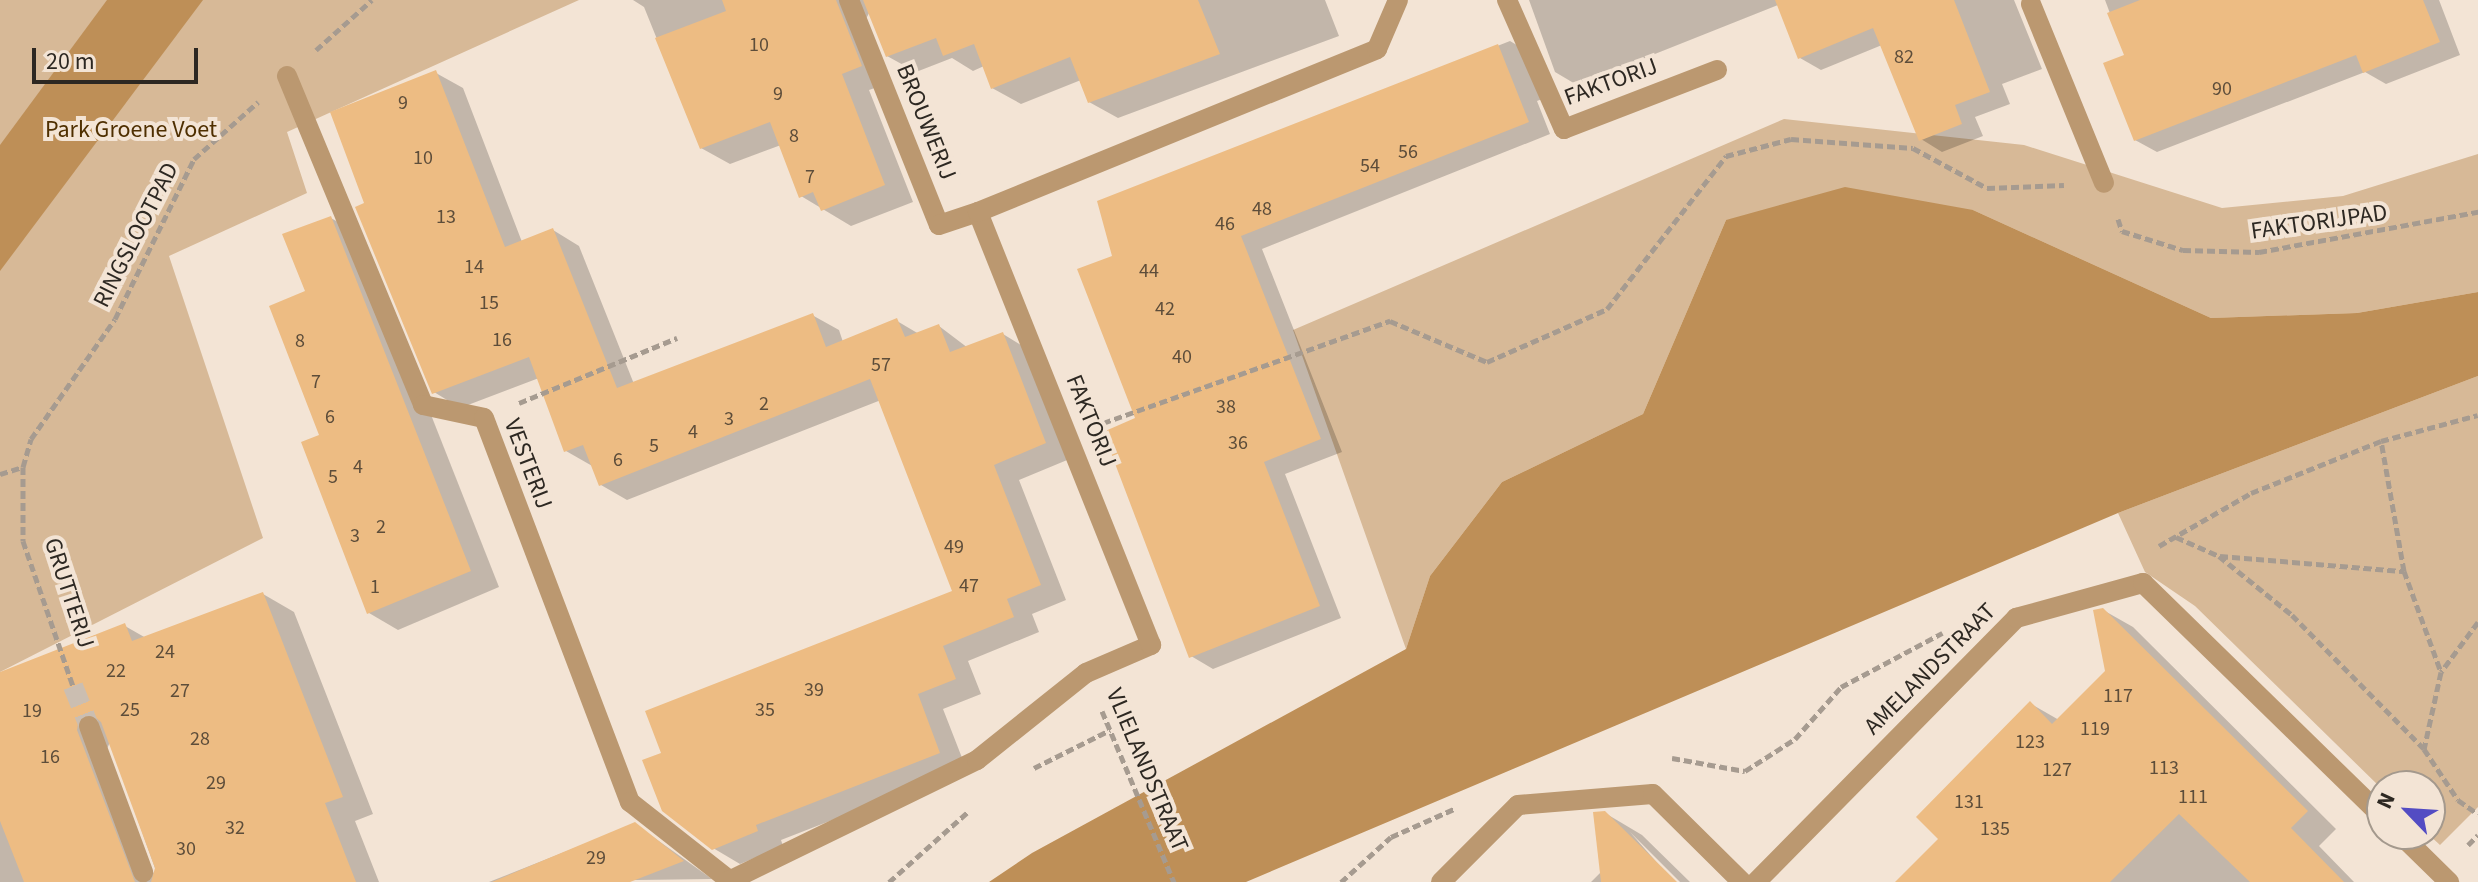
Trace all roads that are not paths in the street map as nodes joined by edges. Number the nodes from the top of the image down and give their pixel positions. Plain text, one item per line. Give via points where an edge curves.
1 (849, 0) edge
2 (1398, 0) edge
3 (1507, 0) edge
4 (2035, 1) edge
5 (1717, 70) dead end
6 (287, 76) road end
7 (2104, 183) road end
8 (978, 212) junction
9 (89, 726) tunnel mouth
10 (2366, 800) edge
11 (2416, 850) edge
12 (143, 872) dead end
13 (728, 880) edge
14 (1441, 882) edge
15 (1742, 882) edge
16 (1756, 882) edge
17 (2449, 882) edge

1 - 8 street, BROUWERIJ via 939,225
2 - 8 street via 1377,49
3 - 5 street, FAKTORIJ via 1564,129
4 - 7 street
6 - 13 street, VESTERIJ via 423,405 484,418 630,802
8 - 13 street, FAKTORIJ via 1151,645 1086,673 977,760
9 - 12 street
10 - 16 street, AMELANDSTRAAT via 2143,583 2016,618
11 - 17 street
14 - 15 street via 1518,805 1653,794

